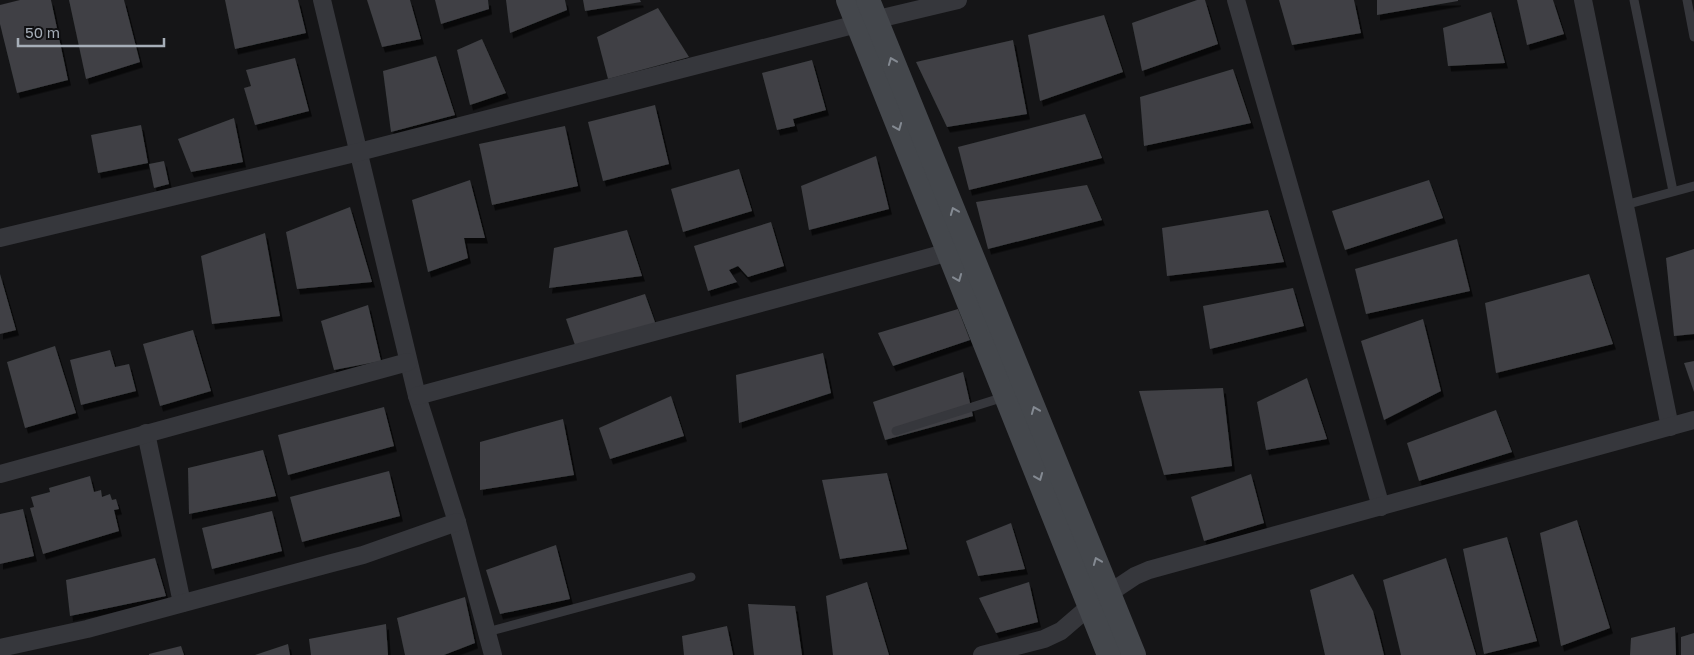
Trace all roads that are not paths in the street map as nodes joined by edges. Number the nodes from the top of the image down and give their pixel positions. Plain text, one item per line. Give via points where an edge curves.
1 (322, 0) edge
2 (848, 0) edge
3 (958, 0) edge
4 (1236, 0) edge
5 (1583, 0) edge
6 (1634, 0) edge
7 (1687, 0) edge
8 (867, 14) edge
9 (1694, 37) edge
10 (359, 152) junction
11 (1694, 186) edge
12 (1673, 191) junction
13 (1625, 205) junction
14 (0, 238) edge
15 (958, 249) junction
16 (408, 362) junction
17 (417, 396) junction
18 (1007, 396) junction
19 (1694, 420) edge
20 (1670, 427) junction
21 (896, 431) dead end
22 (146, 433) junction
23 (0, 474) edge
24 (1381, 507) junction
25 (457, 522) junction
26 (691, 577) dead end
27 (1110, 593) junction
28 (182, 603) junction
29 (1090, 606) junction
30 (487, 632) junction
31 (0, 648) edge
32 (493, 655) edge
33 (982, 655) edge
34 (1109, 655) edge
35 (1134, 655) edge

1 - 10 street
2 - 8 street
3 - 8 street
4 - 24 street
5 - 13 street
6 - 12 lane
7 - 9 lane
8 - 10 street
8 - 15 street
10 - 14 street
10 - 16 street
11 - 12 lane
12 - 13 lane
13 - 20 street
15 - 17 street
15 -> 18 street
27 -> 15 street
16 - 17 street
16 - 22 street
17 - 25 street
18 - 21 lane
18 -> 29 street
19 - 20 street
20 - 24 street
22 - 23 street
22 - 28 street
24 - 27 street via 1149,570
25 - 28 street via 363,555
25 - 30 street
26 - 30 lane
27 - 29 street
27 - 35 street
28 - 31 street
29 - 33 street via 1061,631
29 - 34 street
30 - 32 street

